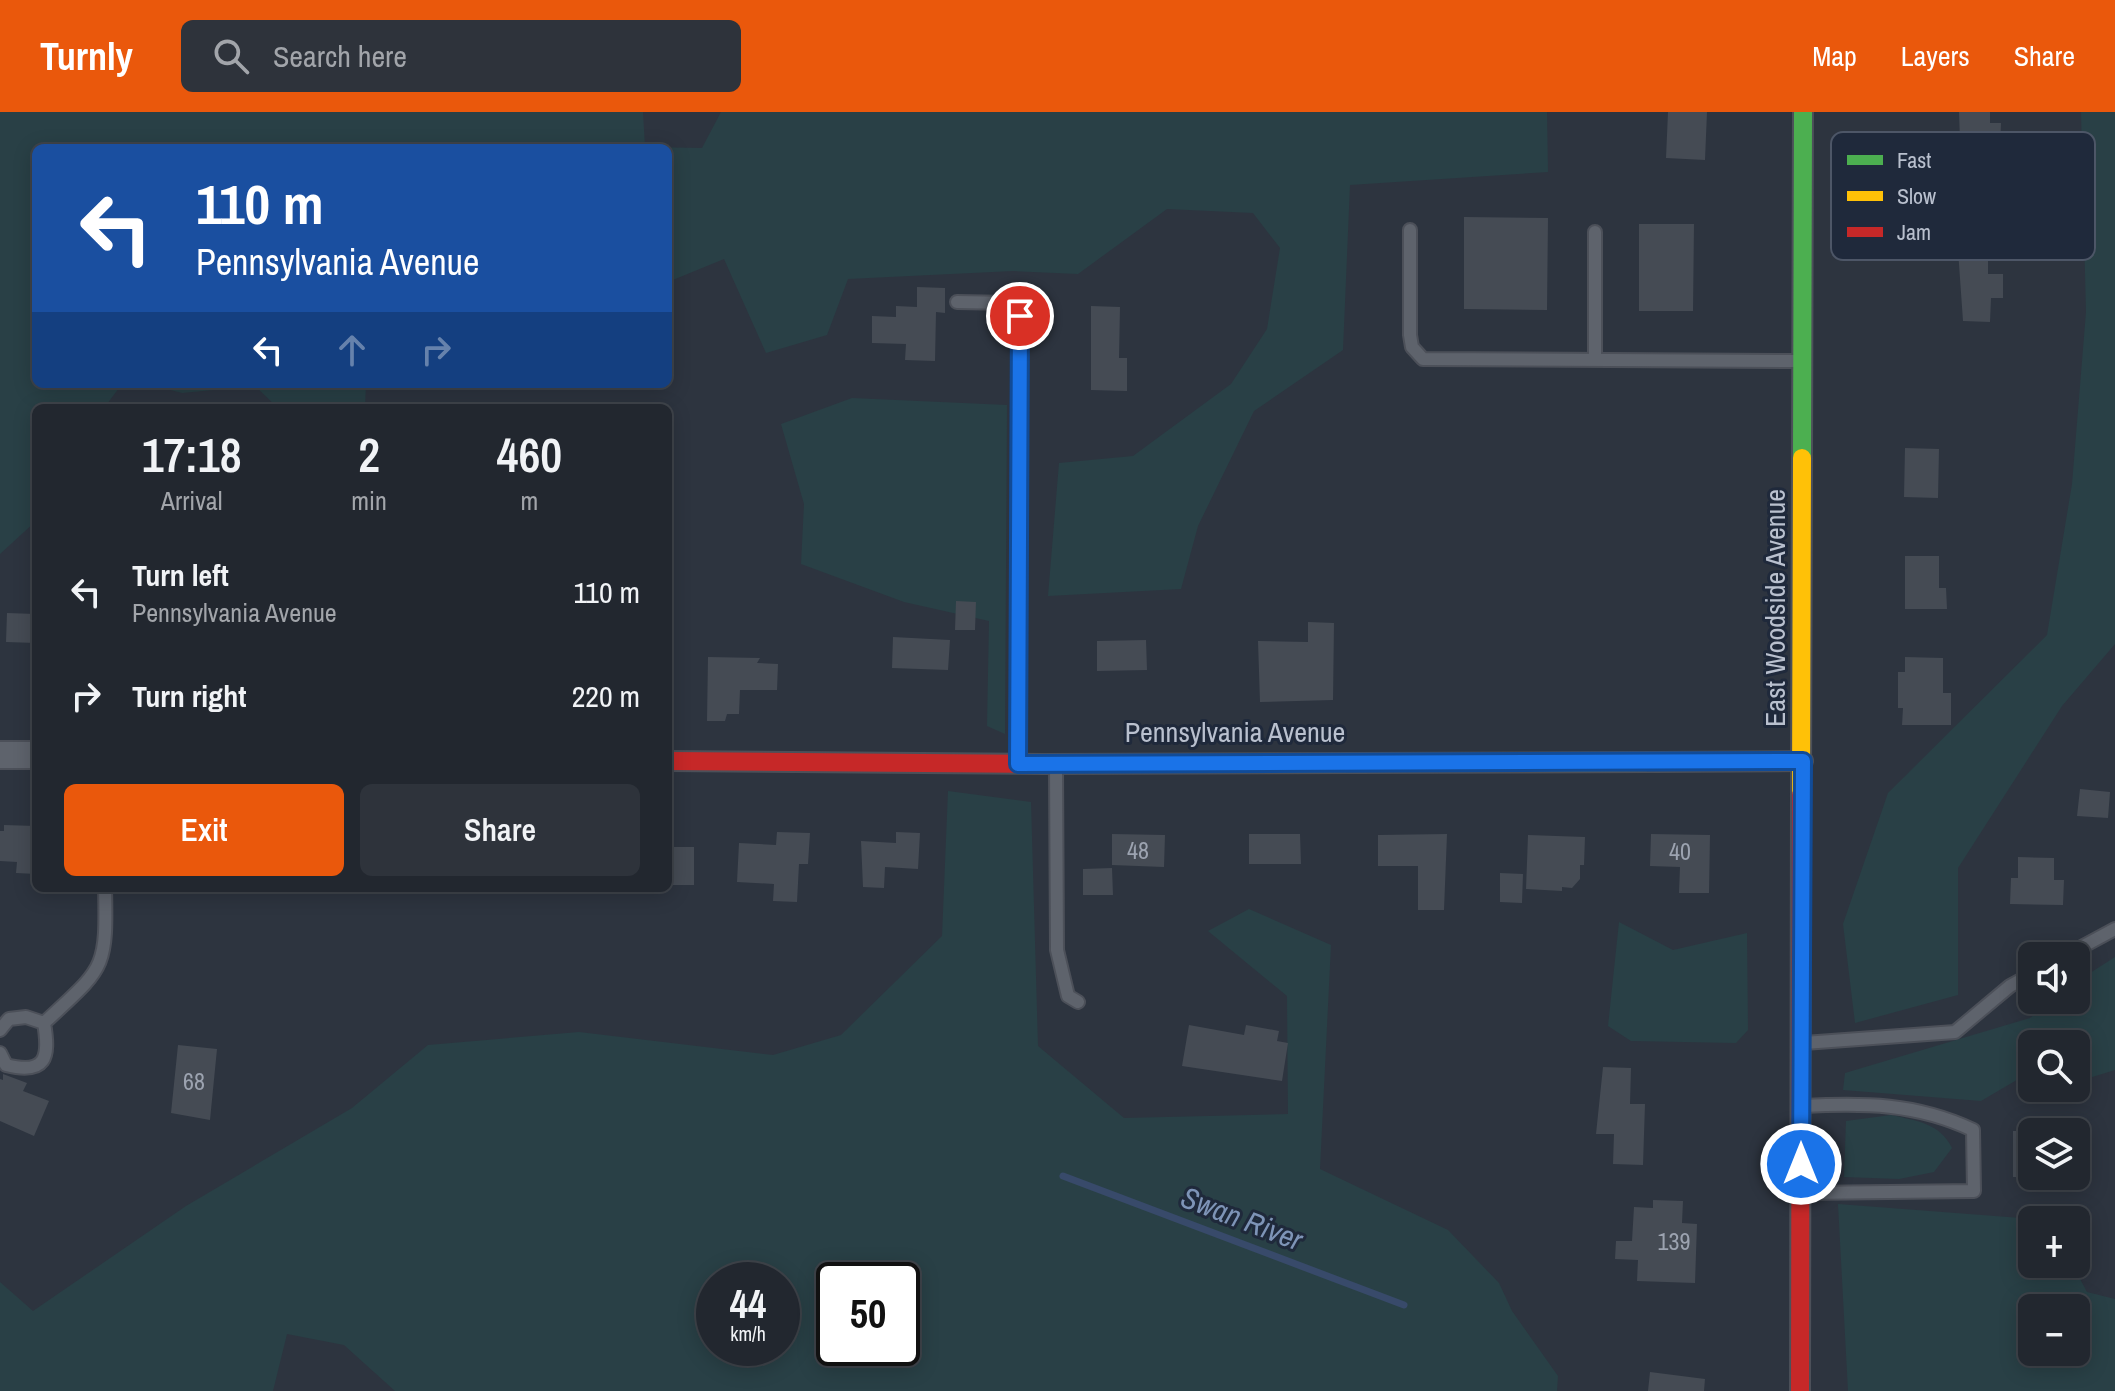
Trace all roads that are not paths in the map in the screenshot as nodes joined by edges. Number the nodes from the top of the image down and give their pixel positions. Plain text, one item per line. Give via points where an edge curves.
1 (1803, 112) edge
2 (1410, 230) dead end
3 (1595, 232) dead end
4 (957, 302) dead end
5 (1595, 360) junction
6 (1803, 361) junction
7 (0, 755) edge
8 (32, 755) edge
9 (672, 761) edge
10 (1803, 761) junction
11 (1018, 764) junction
12 (1056, 764) junction
13 (105, 892) edge
14 (2115, 929) edge
15 (2090, 942) edge
16 (2018, 982) edge
17 (1078, 1002) dead end
18 (44, 1023) junction
19 (0, 1030) edge
20 (1801, 1043) junction
21 (0, 1053) edge
22 (1801, 1106) junction
23 (1801, 1193) junction
24 (1800, 1391) edge

1 - 6 main road, East Woodside Avenue
2 - 5 lane via 1410,335 1423,359
3 - 5 lane
4 - 11 lane via 1011,303 1020,316
5 - 6 lane
6 - 10 main road, East Woodside Avenue
7 - 8 street
9 - 11 main road, Pennsylvania Avenue
10 - 12 main road, Pennsylvania Avenue
10 - 20 main road, East Woodside Avenue
11 - 12 main road, Pennsylvania Avenue
12 - 17 lane via 1057,950 1068,996
13 - 18 lane via 106,949 94,976
14 - 15 lane
16 - 20 lane via 1955,1032
18 - 19 lane via 9,1019
18 - 21 lane via 49,1051 42,1063 26,1070 6,1065
20 - 22 main road, East Woodside Avenue
22 - 23 main road, East Woodside Avenue
22 - 23 lane via 1893,1106 1939,1114 1973,1130 1974,1191
23 - 24 main road, East Woodside Avenue

